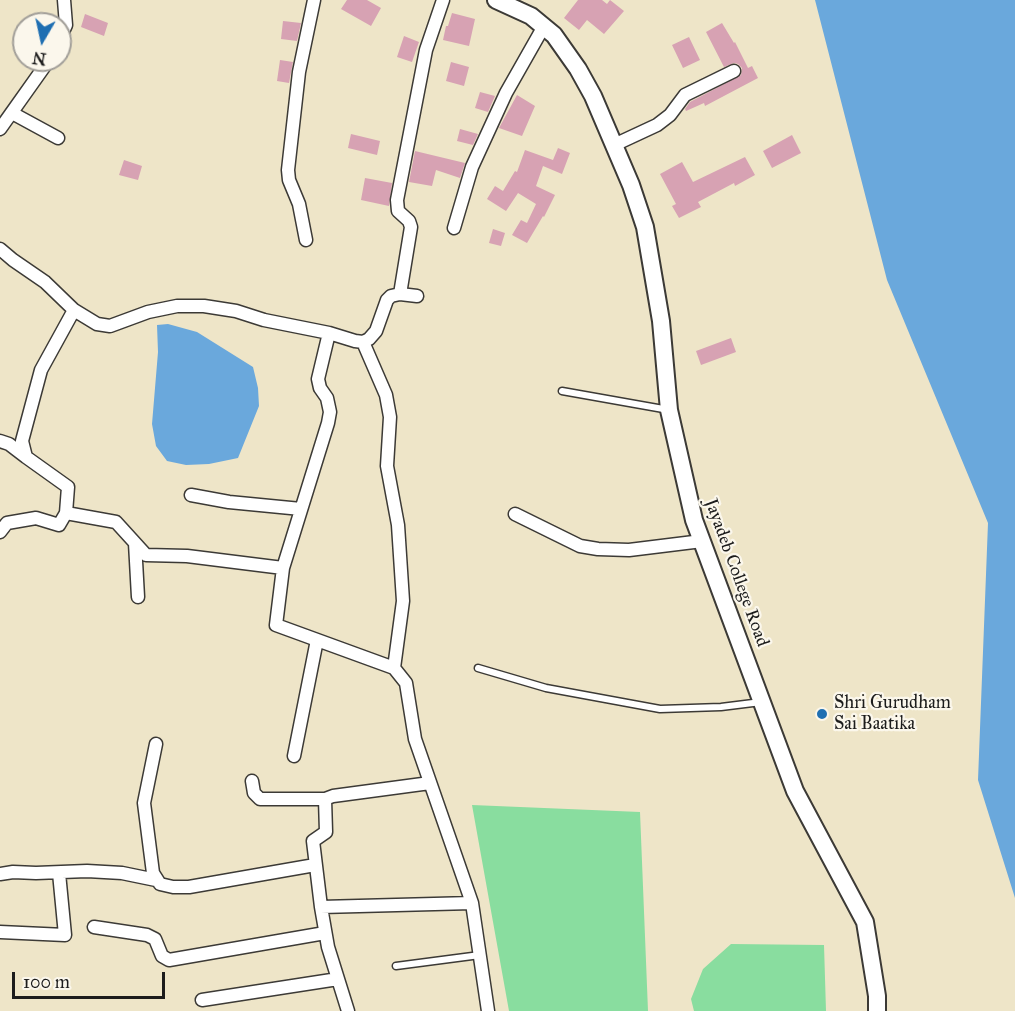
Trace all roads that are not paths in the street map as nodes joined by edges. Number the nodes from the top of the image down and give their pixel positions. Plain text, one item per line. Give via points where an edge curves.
1 (314, 0) edge
2 (443, 0) edge
3 (496, 0) edge
4 (544, 26) junction
5 (734, 71) dead end
6 (41, 72) edge
7 (12, 113) junction
8 (0, 129) edge
9 (58, 138) dead end
10 (614, 145) junction
11 (454, 228) dead end
12 (306, 240) dead end
13 (0, 249) edge
14 (399, 294) junction
15 (417, 296) dead end
16 (74, 310) junction
17 (330, 333) junction
18 (363, 342) junction
19 (562, 391) dead end
20 (669, 410) junction
21 (0, 441) edge
22 (26, 457) junction
23 (191, 495) dead end
24 (301, 509) junction
25 (66, 513) junction
26 (515, 514) dead end
27 (0, 532) edge
28 (702, 541) junction
29 (135, 543) junction
30 (283, 568) junction
31 (138, 597) dead end
32 (317, 640) junction
33 (394, 668) junction
34 (478, 668) dead end
35 (762, 702) junction
36 (156, 744) dead end
37 (294, 756) dead end
38 (252, 781) dead end
39 (430, 783) junction
40 (325, 799) junction
41 (315, 865) junction
42 (59, 873) junction
43 (0, 874) edge
44 (156, 880) junction
45 (472, 903) junction
46 (321, 907) junction
47 (94, 927) dead end
48 (0, 932) edge
49 (326, 933) junction
50 (480, 955) junction
51 (396, 966) dead end
52 (338, 979) junction
53 (202, 1000) dead end
54 (348, 1011) edge
55 (488, 1011) edge
56 (877, 1011) edge

1 - 12 street via 299,72 287,175 299,204
2 - 14 street via 421,71 397,200 398,211 411,227
3 - 4 street, Jayadeb College Road
4 - 10 street, Jayadeb College Road via 578,69
4 - 11 street via 506,93 472,167
5 - 10 street via 685,95 657,125
6 - 7 street
7 - 8 street
7 - 9 street
10 - 20 street, Jayadeb College Road via 645,227 661,321
13 - 16 street via 45,282
14 - 15 street
14 - 18 street via 387,300 375,330
16 - 17 street via 97,324 110,326 148,312 204,306
16 - 22 street via 41,370 22,441
17 - 18 street
17 - 24 street via 318,379 330,412
18 - 33 street via 386,395 390,417 387,466 398,525 403,601
19 - 20 lane
20 - 28 street, Jayadeb College Road
21 - 22 street
22 - 25 street via 68,488
23 - 24 street
24 - 30 street
25 - 27 street via 59,525 36,518 8,523
25 - 29 street via 116,522
26 - 28 street via 580,546 598,549 629,550
28 - 35 street, Jayadeb College Road
29 - 30 street via 146,555
29 - 31 street
30 - 32 street via 276,626
32 - 33 street
32 - 37 street
33 - 39 street via 406,683 415,739
34 - 35 lane via 546,688 660,709
35 - 56 street, Jayadeb College Road via 795,792 865,922
36 - 44 street via 144,803
38 - 40 street via 254,793 260,799
39 - 40 street
39 - 45 street
40 - 41 street via 326,832 313,841
41 - 44 street via 189,886 165,886
41 - 46 street
42 - 43 street
42 - 44 street via 122,873
42 - 48 street via 65,935
45 - 46 street
45 - 50 street
46 - 49 street
47 - 49 street via 147,935 155,939 162,956 169,960
49 - 52 street
50 - 51 lane
50 - 55 street
52 - 53 street
52 - 54 street

